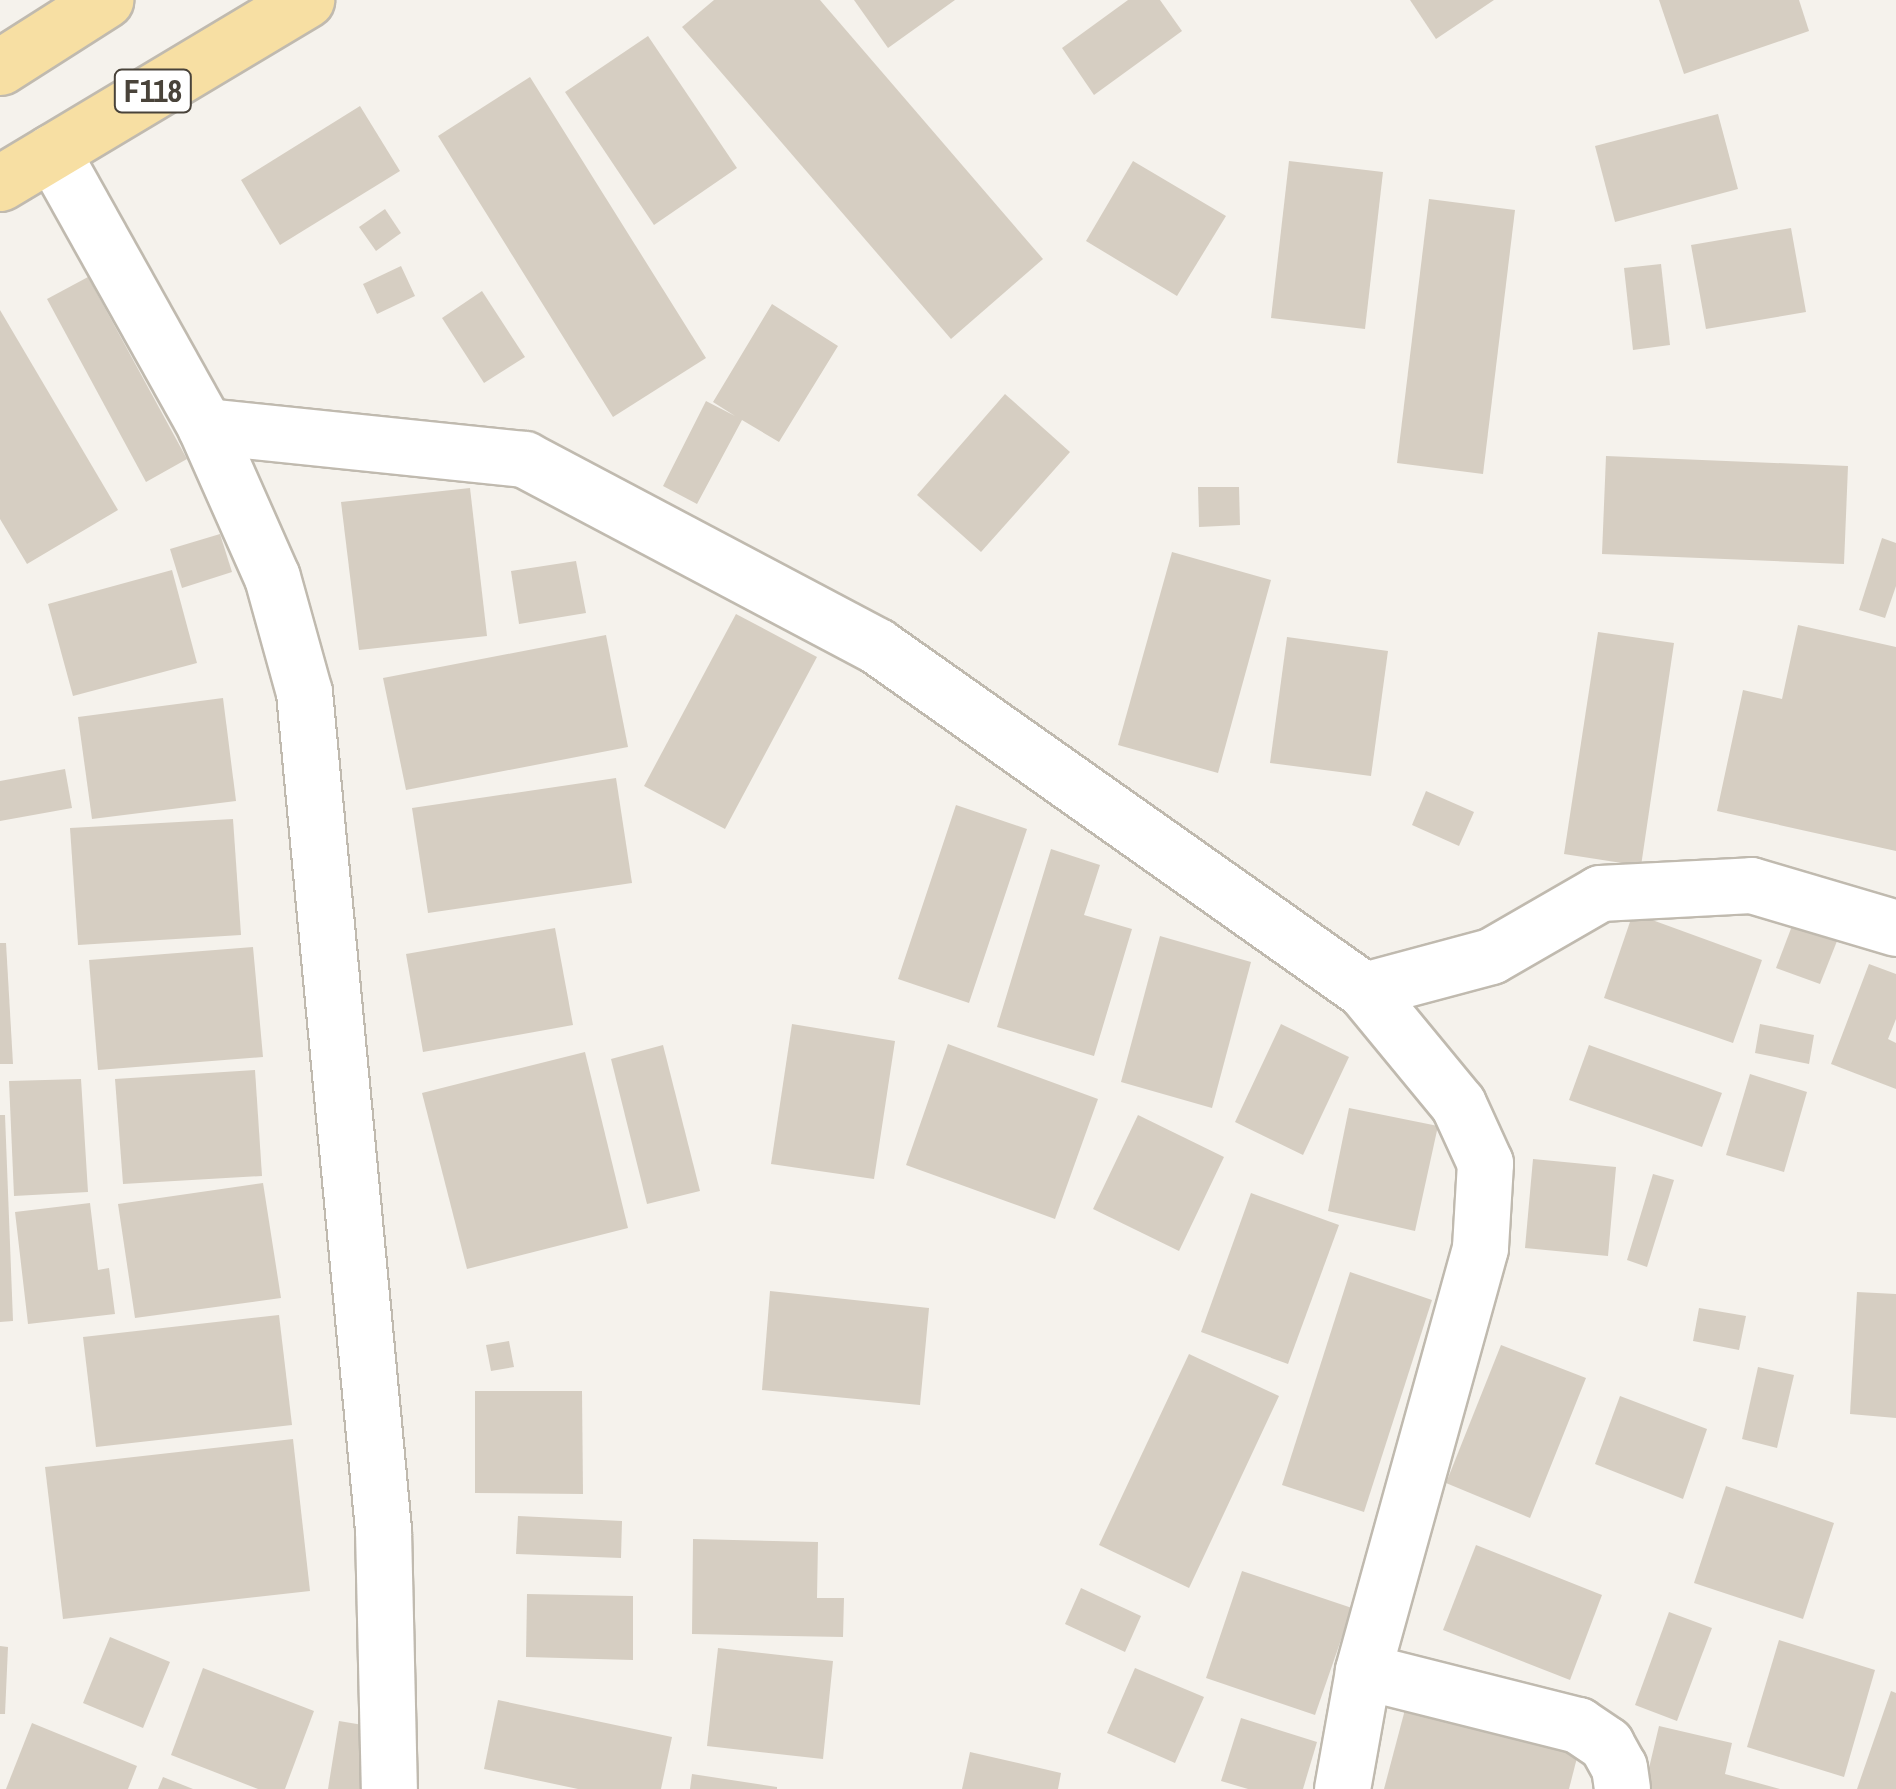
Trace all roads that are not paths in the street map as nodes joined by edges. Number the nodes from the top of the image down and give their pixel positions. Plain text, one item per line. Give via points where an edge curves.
1 (105, 0) edge
2 (306, 0) edge
3 (0, 67) edge
4 (52, 152) junction
5 (0, 183) edge
6 (205, 426) junction
7 (1896, 928) edge
8 (1364, 990) junction
9 (1364, 1671) junction
10 (388, 1789) edge
11 (1342, 1789) edge
12 (1622, 1789) edge

1 - 3 main road
2 - 4 main road, F118
4 - 5 main road, F118
4 - 6 street
6 - 8 street via 524,459 877,646
6 - 10 street via 272,577 304,692 383,1530
7 - 8 street via 1751,885 1600,893 1491,956
8 - 9 street via 1458,1104 1485,1164 1480,1248
9 - 11 street
9 - 12 street via 1578,1725 1606,1744

